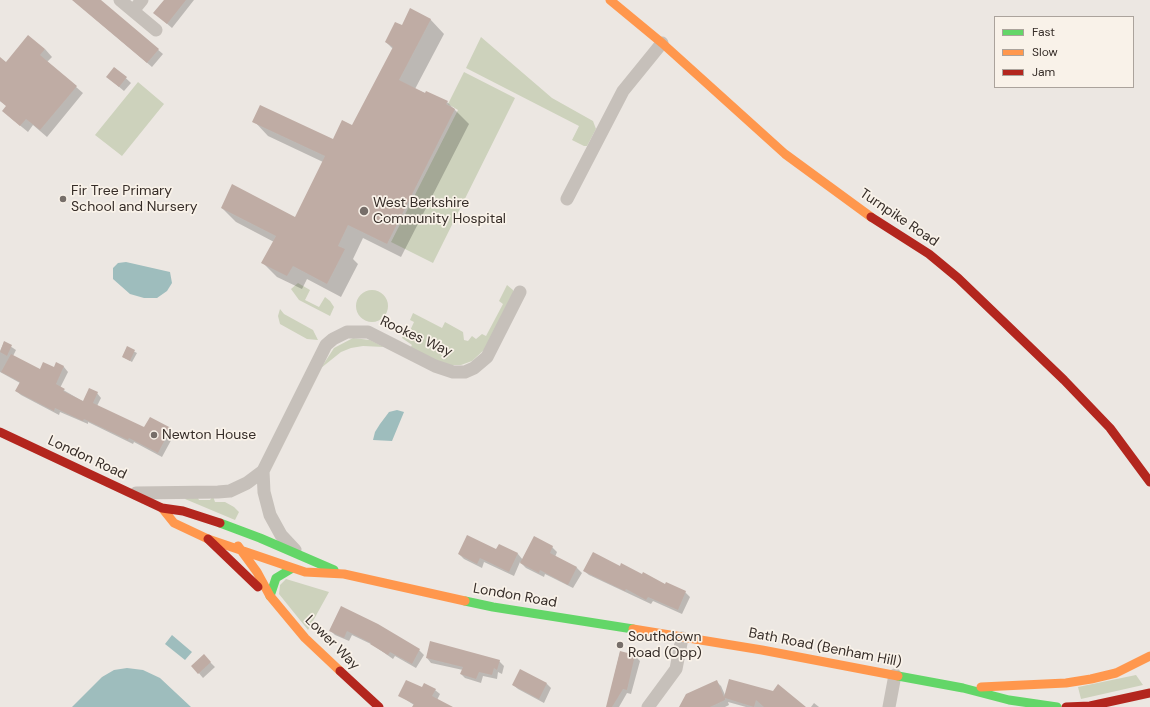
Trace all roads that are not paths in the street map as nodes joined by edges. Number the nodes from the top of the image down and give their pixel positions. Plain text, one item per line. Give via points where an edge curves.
1 (120, 0) edge
2 (142, 0) edge
3 (610, 0) edge
4 (133, 10) junction
5 (156, 30) dead end
6 (662, 43) junction
7 (567, 199) dead end
8 (520, 292) dead end
9 (0, 432) edge
10 (263, 471) junction
11 (1150, 482) edge
12 (129, 493) junction
13 (162, 508) junction
14 (216, 522) junction
15 (208, 539) junction
16 (244, 551) junction
17 (300, 555) junction
18 (291, 569) junction
19 (344, 574) junction
20 (270, 596) junction
21 (682, 638) junction
22 (1150, 656) edge
23 (895, 675) junction
24 (963, 688) junction
25 (1150, 692) edge
26 (379, 707) edge
27 (648, 707) edge
28 (889, 707) edge
29 (1056, 707) edge
30 (1066, 707) edge

1 - 4 street
2 - 4 street
3 - 6 main road, Turnpike Road
4 - 5 street
6 - 7 street via 623,91
6 - 11 main road, Turnpike Road via 785,154 858,208 929,254 958,278 1110,428
8 - 10 street, Rookes Way via 488,357 464,372 453,372 435,366 368,332 347,332 333,339 326,345
9 - 12 main road, London Road
10 - 12 street, Rookes Way via 230,491
10 - 17 street, Rookes Way via 264,492 272,519 281,535
12 - 13 main road, London Road
13 - 14 main road, London Road via 183,511
13 - 15 main road, London Road via 174,523
14 - 16 main road, Lower Way
14 - 17 main road, London Road
15 - 16 main road, London Road
15 - 20 main road, Lower Way via 251,582
16 - 18 main road, London Road
16 - 20 main road, Lower Way
17 - 19 main road, London Road
18 - 19 main road, London Road
18 - 20 main road via 276,578
19 - 21 main road, London Road via 493,607
20 - 26 main road, Lower Way via 305,638
21 - 23 main road, Bath Road (Benham Hill)
21 - 27 street via 676,669
22 - 24 main road, Bath Road (Benham Hill) via 1116,673 1066,683
23 - 24 main road, Bath Road (Benham Hill)
23 - 28 street
24 - 29 main road, Bath Road (Benham Hill) via 1009,700
25 - 30 main road via 1090,706

